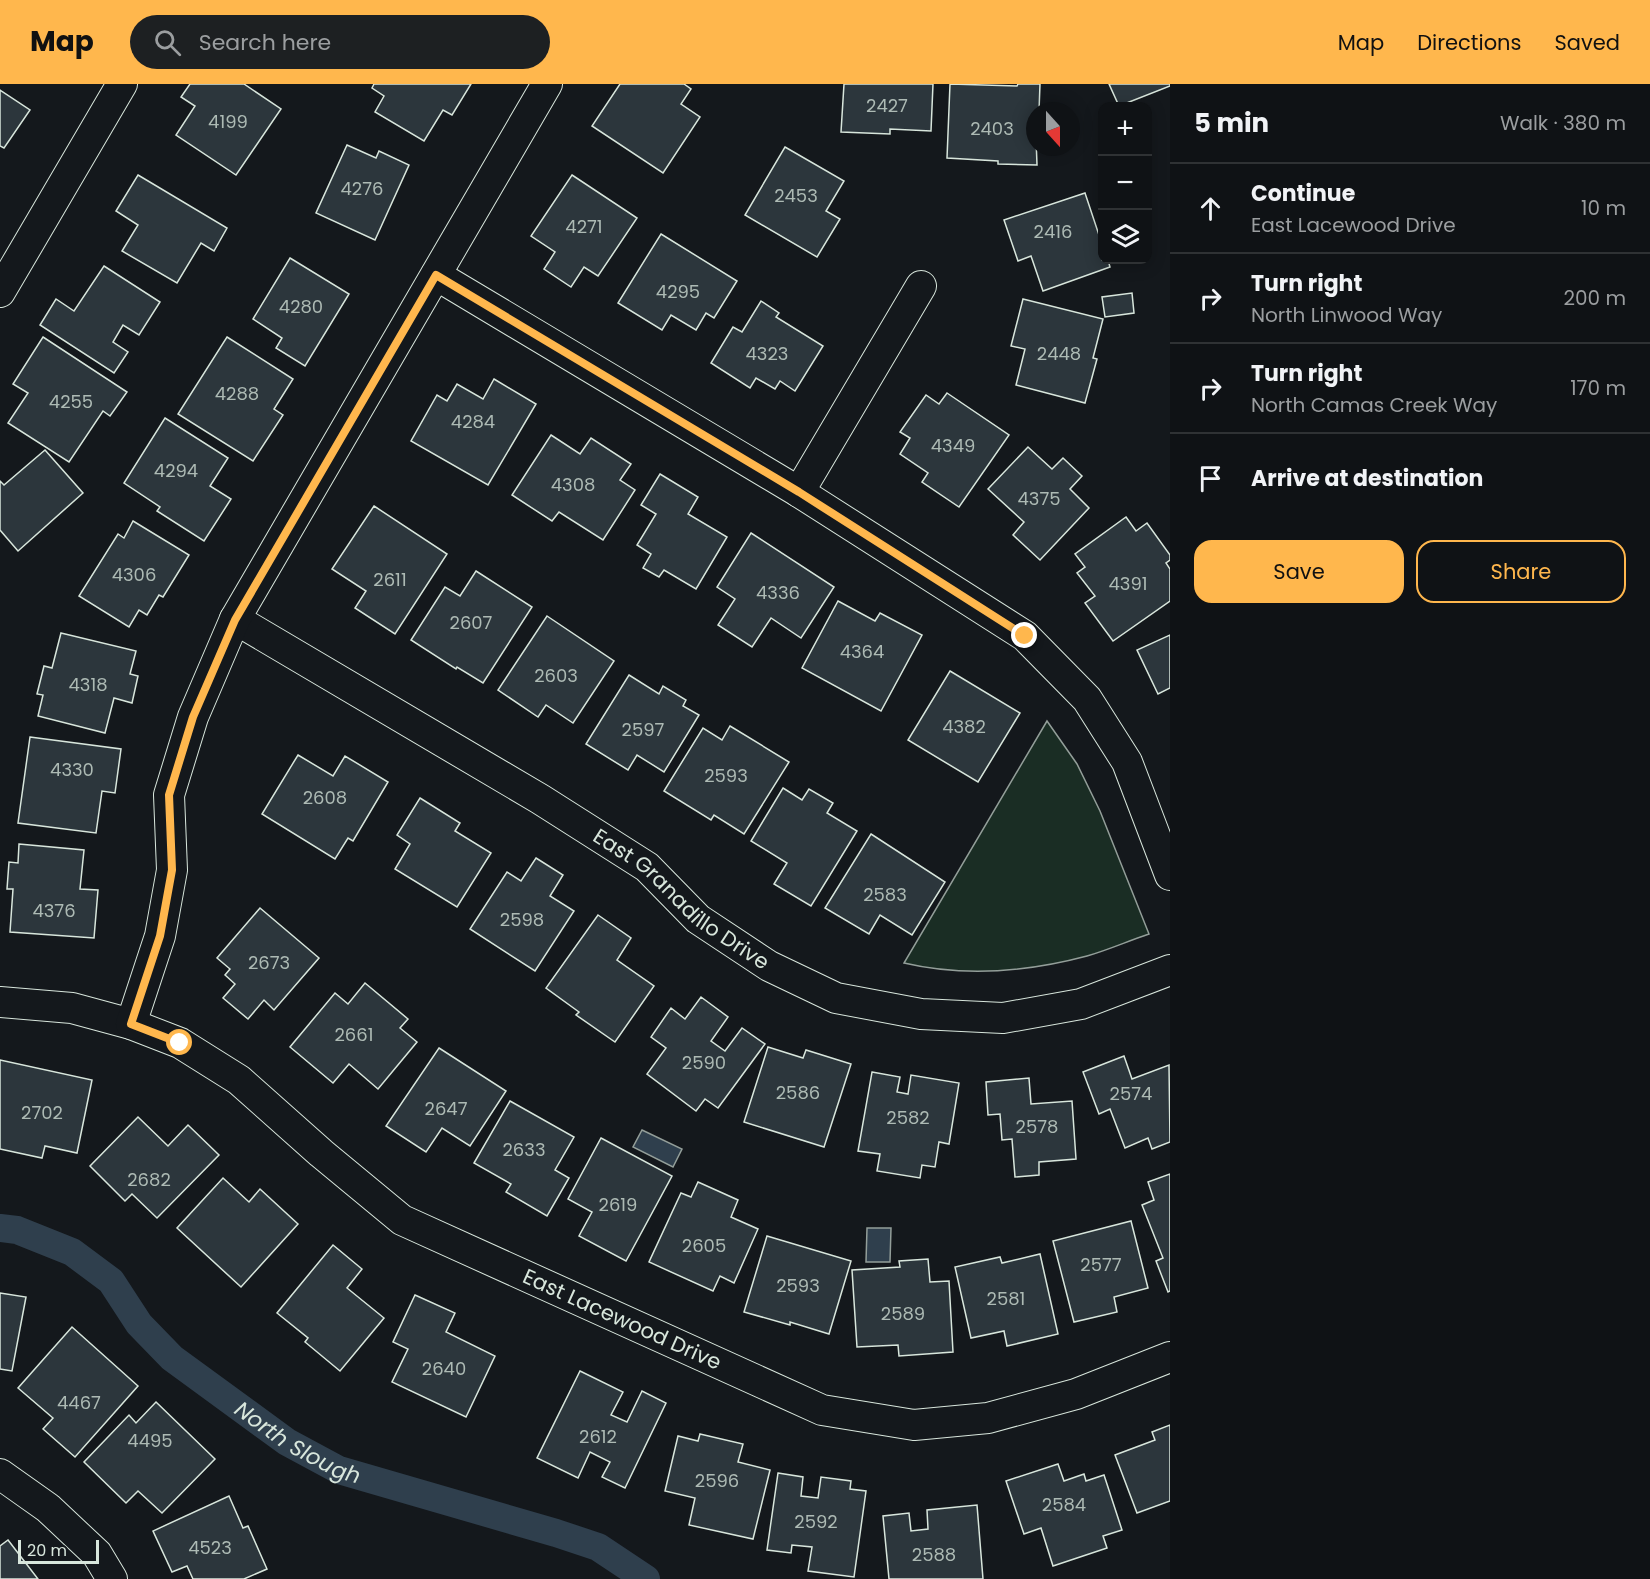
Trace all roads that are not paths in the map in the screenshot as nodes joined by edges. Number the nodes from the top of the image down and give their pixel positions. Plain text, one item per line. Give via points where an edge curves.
1 (122, 84) edge
2 (547, 84) edge
3 (436, 275) junction
4 (921, 286) dead end
5 (0, 292) edge
6 (799, 492) junction
7 (235, 620) junction
8 (1170, 875) edge
9 (1170, 970) edge
10 (0, 1002) edge
11 (131, 1024) junction
12 (1170, 1357) edge
13 (0, 1474) edge
14 (112, 1579) edge

1 - 5 street
2 - 3 street
3 - 6 street
3 - 7 street
4 - 6 street
6 - 8 street via 1025,636 1087,699 1127,762
7 - 9 street, East Granadillo Drive via 540,799 646,867 698,919 769,966 836,998 921,1014 1003,1018 1081,1004
7 - 11 street via 193,717 169,795 172,870 160,936
10 - 11 street, East Lacewood Drive via 72,1008
11 - 12 street, East Lacewood Drive via 180,1043 239,1080 402,1220 822,1410 914,1425 988,1418 1076,1394
13 - 14 street via 48,1509 97,1554

